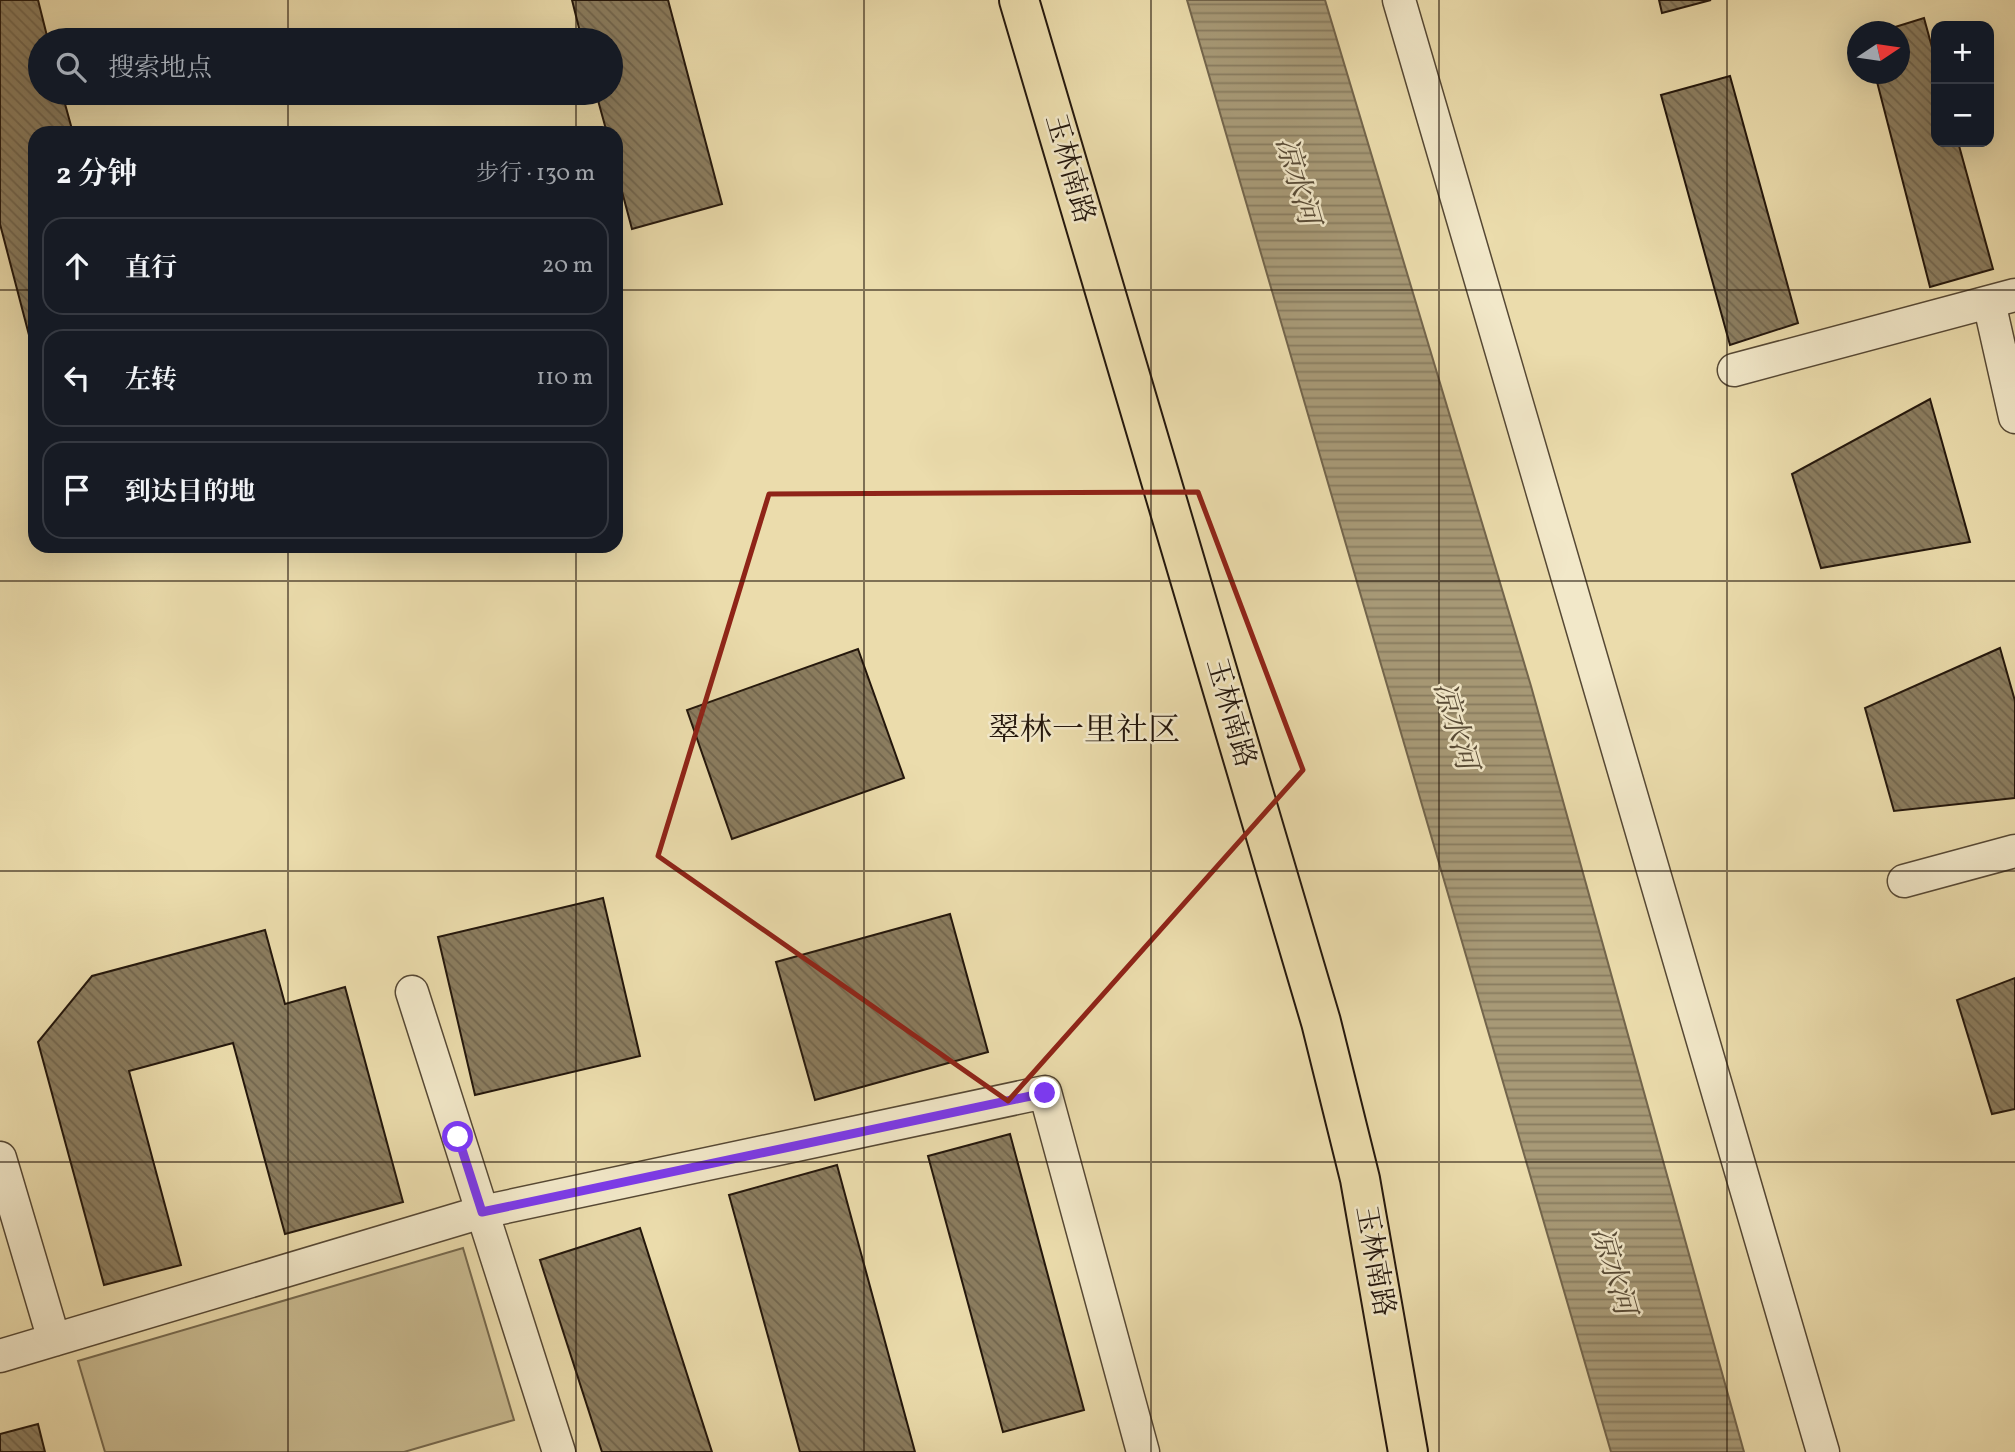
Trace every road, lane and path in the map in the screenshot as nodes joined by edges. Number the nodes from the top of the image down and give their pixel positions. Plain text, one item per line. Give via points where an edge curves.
1 (1019, 0) edge
2 (1399, 0) edge
3 (2002, 299) edge
4 (1734, 370) dead end
5 (2015, 417) edge
6 (2015, 850) edge
7 (1904, 881) dead end
8 (412, 992) dead end
9 (0, 1158) edge
10 (482, 1212) junction
11 (54, 1340) junction
12 (0, 1356) edge
13 (1405, 1448) edge
14 (549, 1450) edge
15 (1143, 1452) edge
16 (1823, 1452) edge

1 - 13 main road, 玉林南路 via 1321,1021 1360,1179
2 - 16 street
3 - 4 street
3 - 5 street
6 - 7 street
8 - 10 street
9 - 11 street
10 - 11 street
10 - 14 street
10 - 15 street via 1045,1093
11 - 12 street

